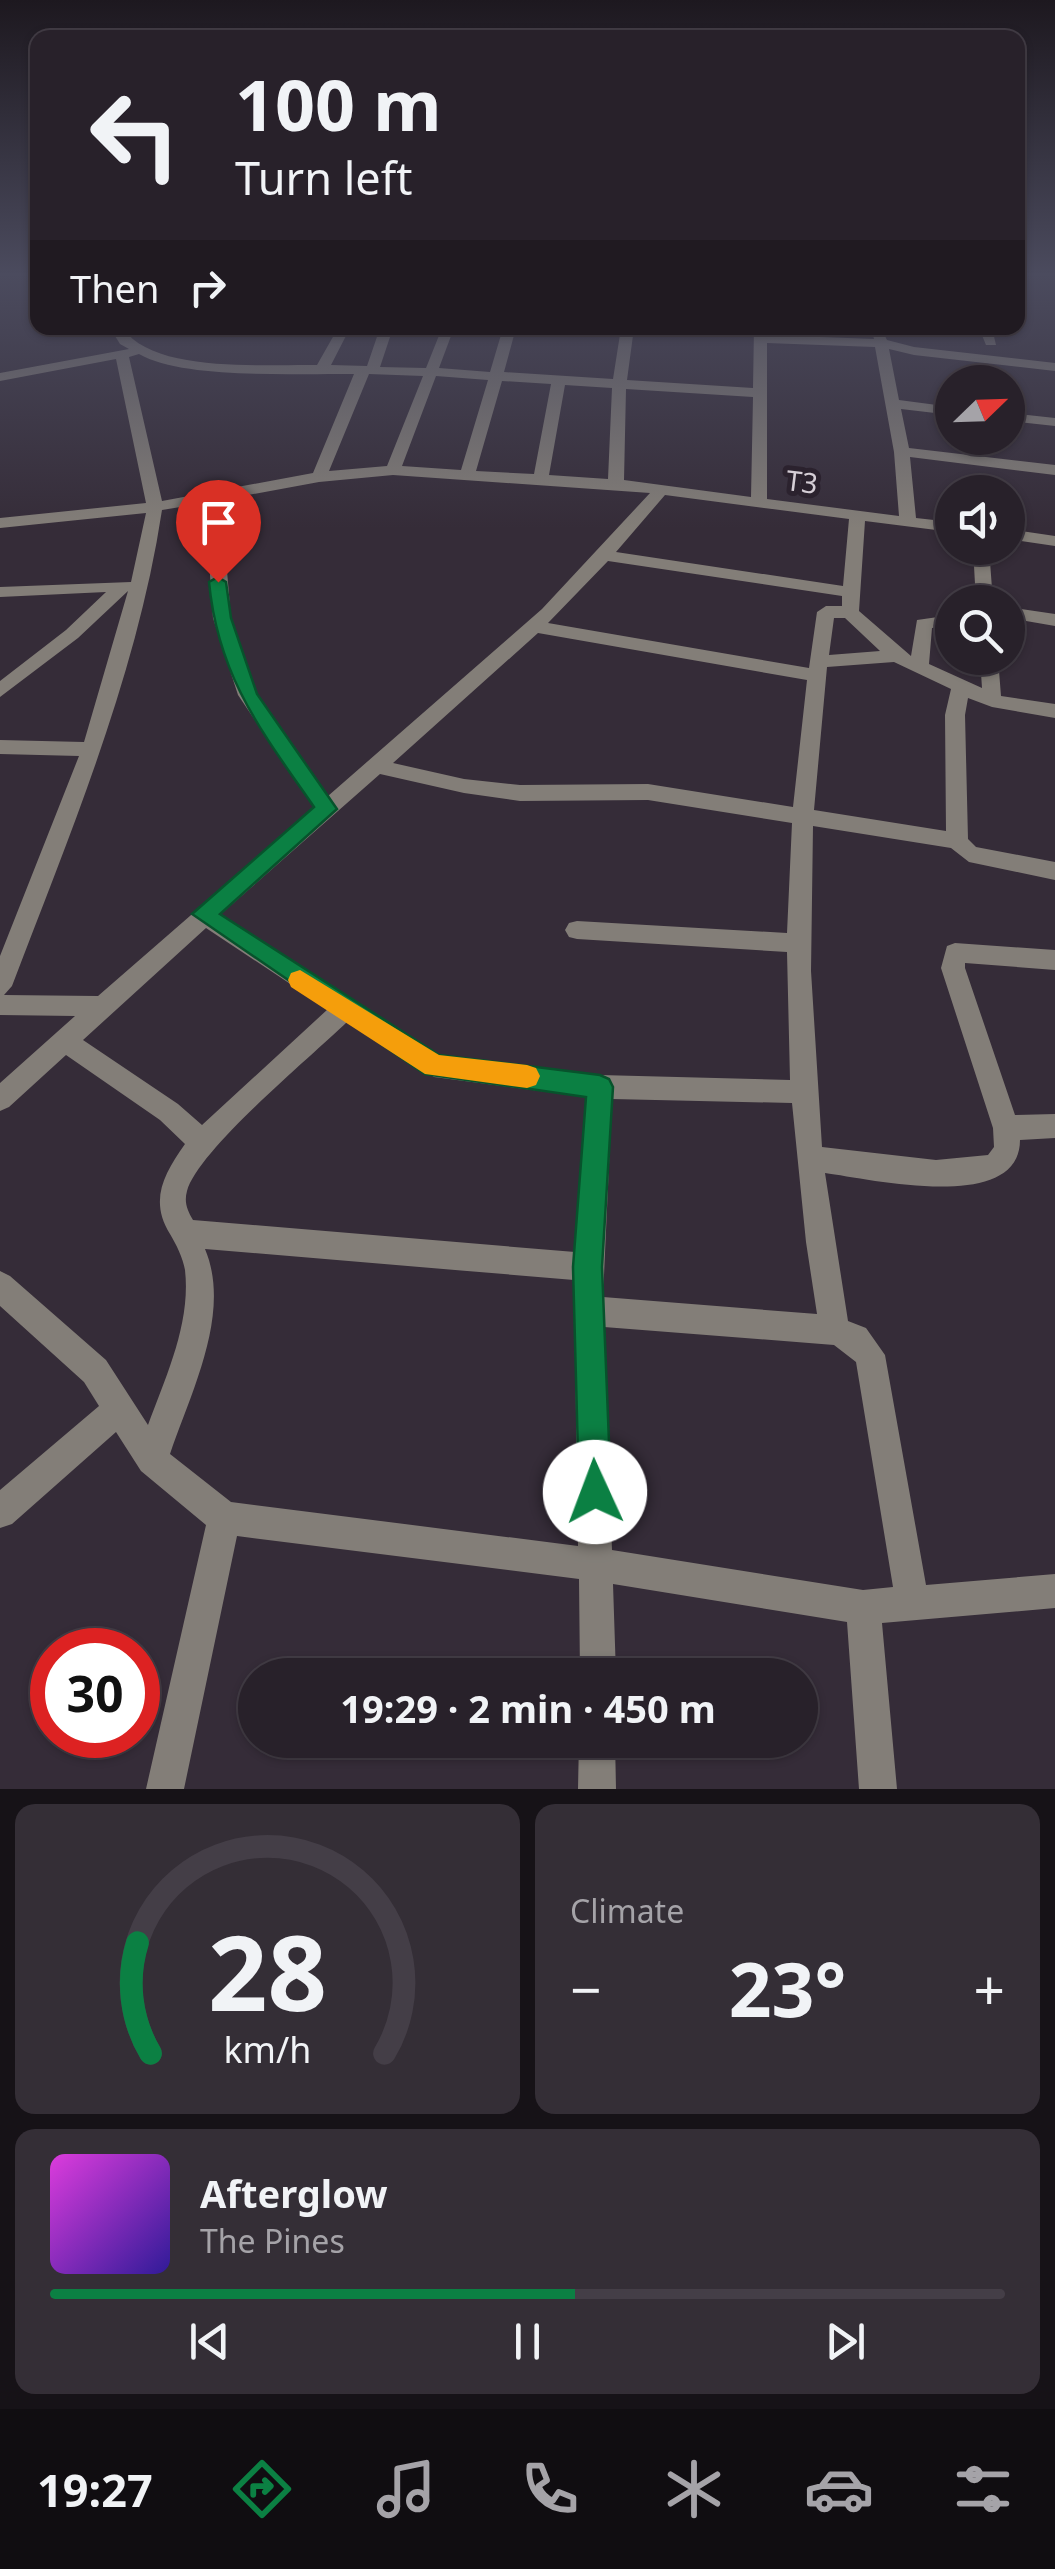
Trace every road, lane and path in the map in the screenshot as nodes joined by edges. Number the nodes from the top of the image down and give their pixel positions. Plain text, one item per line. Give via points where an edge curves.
1 (75, 360) edge
2 (135, 360) edge
3 (170, 360) edge
4 (327, 360) edge
5 (372, 360) edge
6 (436, 360) edge
7 (501, 360) edge
8 (623, 360) edge
9 (759, 360) edge
10 (885, 360) edge
11 (999, 360) edge
12 (1055, 366) edge
13 (322, 369) junction
14 (367, 370) junction
15 (432, 372) junction
16 (496, 376) junction
17 (0, 378) edge
18 (559, 380) junction
19 (619, 384) junction
20 (758, 393) junction
21 (894, 404) junction
22 (935, 409) edge
23 (1025, 419) edge
24 (1055, 422) edge
25 (902, 452) junction
26 (393, 470) junction
27 (1055, 470) edge
28 (467, 475) junction
29 (319, 477) junction
30 (541, 478) junction
31 (616, 484) junction
32 (662, 490) junction
33 (213, 498) junction
34 (759, 503) junction
35 (155, 507) junction
36 (857, 516) junction
37 (0, 522) edge
38 (908, 522) junction
39 (935, 525) edge
40 (1025, 536) edge
41 (1055, 540) edge
42 (608, 556) junction
43 (131, 586) junction
44 (0, 592) edge
45 (850, 602) junction
46 (1025, 615) edge
47 (1055, 620) edge
48 (935, 622) edge
49 (537, 627) junction
50 (896, 656) junction
51 (919, 666) junction
52 (816, 668) junction
53 (990, 675) edge
54 (961, 686) junction
55 (0, 691) edge
56 (992, 701) junction
57 (1055, 711) edge
58 (0, 747) edge
59 (92, 749) junction
60 (376, 766) junction
61 (326, 809) junction
62 (805, 816) junction
63 (958, 841) junction
64 (1055, 872) edge
65 (204, 914) junction
66 (578, 930) dead end
67 (801, 943) junction
68 (1055, 960) edge
69 (0, 986) edge
70 (0, 1005) edge
71 (103, 1006) junction
72 (344, 1010) junction
73 (64, 1041) junction
74 (600, 1087) junction
75 (804, 1092) junction
76 (0, 1099) edge
77 (1006, 1128) junction
78 (1054, 1129) edge
79 (202, 1142) junction
80 (811, 1158) junction
81 (185, 1232) junction
82 (588, 1267) junction
83 (0, 1286) edge
84 (588, 1311) junction
85 (834, 1330) junction
86 (119, 1409) junction
87 (152, 1460) junction
88 (0, 1512) edge
89 (224, 1518) junction
90 (598, 1565) junction
91 (1055, 1591) edge
92 (912, 1600) junction
93 (863, 1607) junction
94 (598, 1658) edge
95 (598, 1758) edge
96 (166, 1789) edge
97 (597, 1789) edge
98 (878, 1789) edge

1 - 17 street
2 - 35 street
3 - 13 street
4 - 13 street
5 - 14 street
6 - 15 street
7 - 16 street
8 - 19 street
9 - 20 street, T3
10 - 21 street
11 - 12 street
13 - 14 street
14 - 15 street
14 - 29 street
15 - 16 street
15 - 26 street
16 - 18 street
16 - 28 street
18 - 19 street
18 - 30 street
19 - 20 street
19 - 31 street
20 - 34 street, T3
21 - 22 street
21 - 25 street
23 - 24 street
25 - 27 street
25 - 38 street
26 - 28 street
26 - 29 street
28 - 30 street
29 - 33 street
30 - 31 street
31 - 32 street
32 - 34 street
32 - 42 street
33 - 35 street
33 - 61 street via 222,618 248,696
34 - 36 street, T3
35 - 37 street
35 - 43 street
36 - 38 street, T3
36 - 45 street
38 - 39 street, T3
40 - 41 street
42 - 45 street
42 - 49 street
43 - 44 street
43 - 55 street
43 - 59 street
45 - 50 street
45 - 52 street via 826,612
46 - 47 street
48 - 51 street via 923,624
49 - 52 street
49 - 60 street
50 - 51 street
50 - 52 street
51 - 54 street
52 - 62 street
53 - 56 street
54 - 56 street
54 - 63 street
56 - 57 street
58 - 59 street
59 - 69 street
60 - 61 street
60 - 62 street via 520,793 648,792
61 - 65 street
62 - 63 street
62 - 67 street
63 - 64 street via 970,854
65 - 71 street
65 - 72 street
66 - 67 street
67 - 75 street
68 - 77 street via 955,953 953,968
70 - 71 street
71 - 73 street
72 - 74 street via 434,1066
72 - 79 street
73 - 76 street
73 - 79 street
74 - 75 street
74 - 82 street
75 - 80 street
77 - 78 street
77 - 80 street via 1008,1149 998,1164 972,1172
79 - 81 street via 170,1198 170,1214
80 - 85 street
81 - 82 street
81 - 87 street via 199,1268 196,1332
82 - 84 street
83 - 86 street via 95,1371
84 - 85 street
84 - 90 street
85 - 92 street via 856,1339 870,1355
86 - 87 street
86 - 88 street
87 - 89 street
89 - 90 street
89 - 96 street
90 - 93 street
90 - 94 street
91 - 92 street
92 - 93 street
93 - 98 street
95 - 97 street

